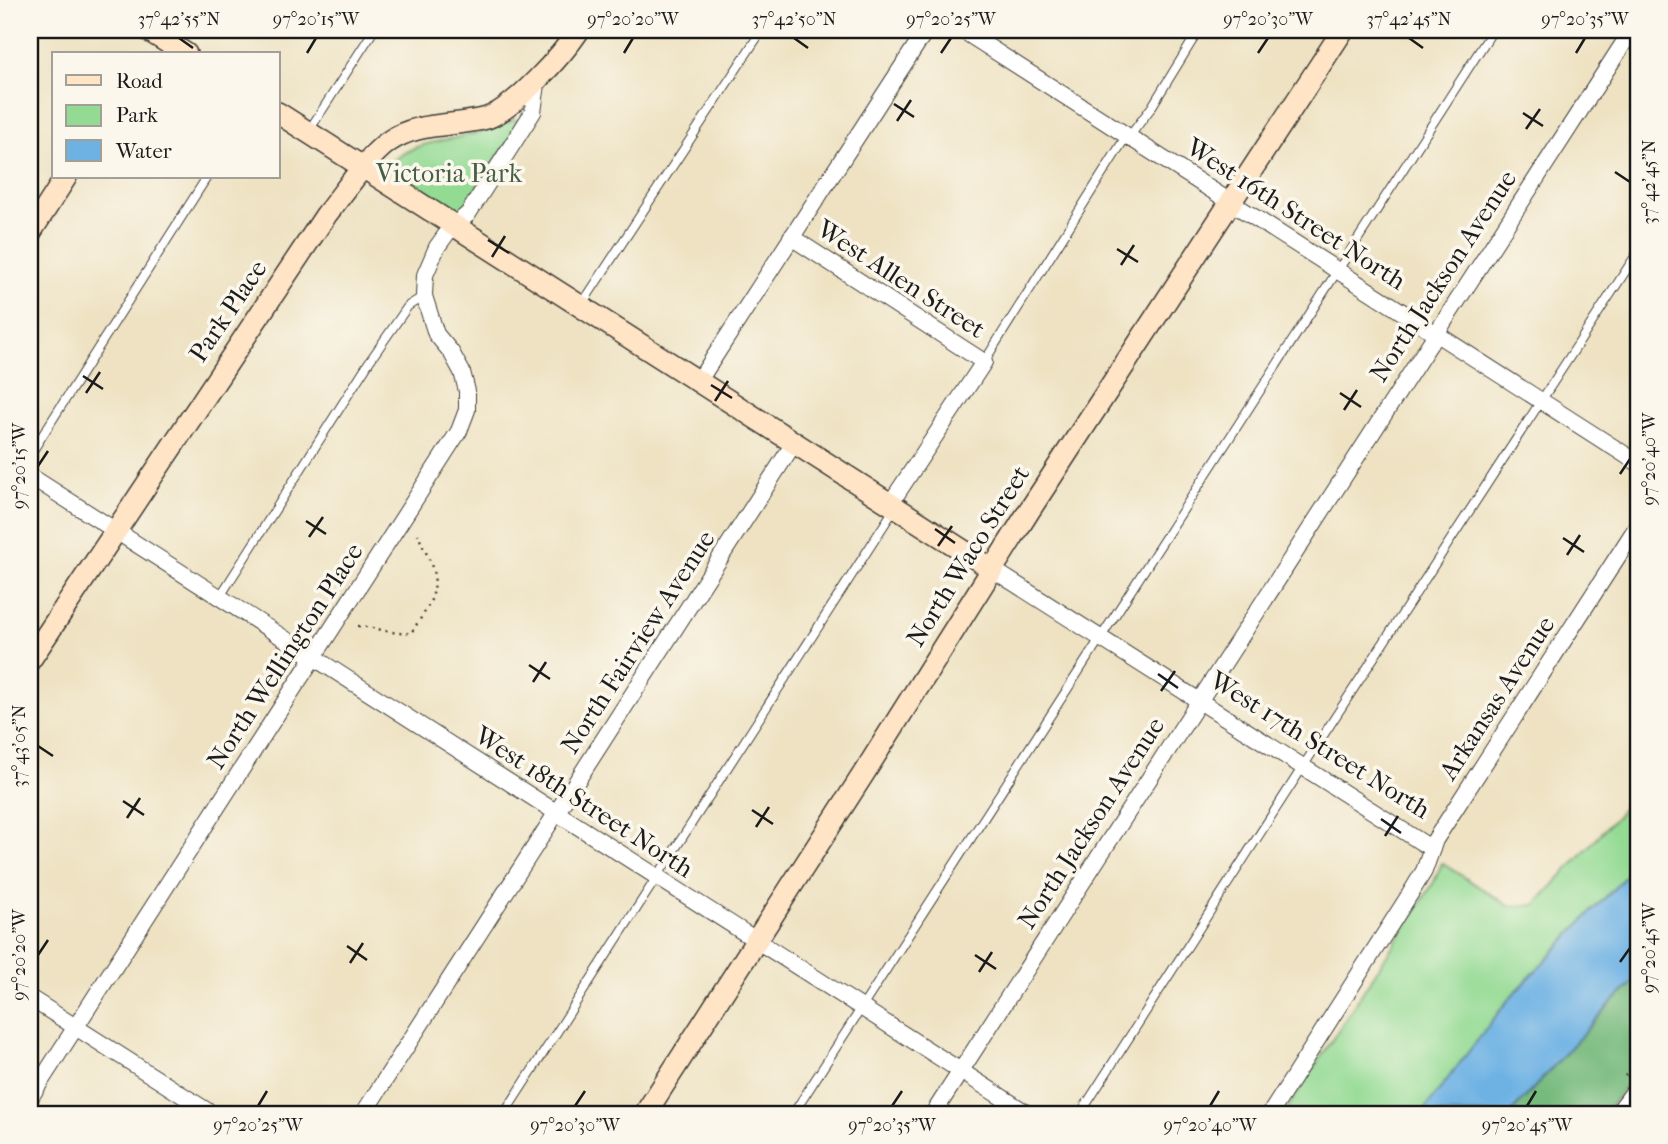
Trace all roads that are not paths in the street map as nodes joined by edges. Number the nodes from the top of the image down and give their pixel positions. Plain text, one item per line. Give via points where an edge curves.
1 (374, 30) edge
2 (579, 30) edge
3 (762, 30) edge
4 (926, 30) edge
5 (962, 30) edge
6 (1199, 30) edge
7 (1343, 30) edge
8 (1493, 30) edge
9 (1632, 30) edge
10 (156, 38) edge
11 (182, 52) edge
12 (538, 77) junction
13 (280, 114) edge
14 (308, 132) junction
15 (1128, 136) junction
16 (364, 168) junction
17 (65, 178) edge
18 (206, 178) edge
19 (1231, 202) junction
20 (454, 226) junction
21 (30, 233) edge
22 (791, 237) junction
23 (1638, 252) edge
24 (1338, 270) junction
25 (424, 296) junction
26 (580, 306) junction
27 (1435, 332) junction
28 (984, 362) junction
29 (698, 382) junction
30 (1541, 401) junction
31 (794, 443) junction
32 (30, 455) edge
33 (1638, 463) edge
34 (30, 476) edge
35 (893, 506) junction
36 (1638, 525) edge
37 (114, 531) junction
38 (992, 569) junction
39 (219, 598) junction
40 (1100, 638) junction
41 (313, 658) junction
42 (30, 660) edge
43 (1199, 702) junction
44 (1302, 768) junction
45 (557, 814) junction
46 (1432, 849) junction
47 (657, 877) junction
48 (756, 941) junction
49 (30, 998) edge
50 (862, 1008) junction
51 (76, 1027) junction
52 (961, 1071) junction
53 (1638, 1086) edge
54 (30, 1098) edge
55 (212, 1114) edge
56 (363, 1114) edge
57 (504, 1114) edge
58 (645, 1114) edge
59 (793, 1114) edge
60 (933, 1114) edge
61 (1028, 1114) edge
62 (1080, 1114) edge
63 (1270, 1114) edge
64 (1617, 1114) edge

1 - 14 lane
2 - 12 street, Park Place
3 - 26 lane
4 - 22 street
5 - 15 street, West 16th Street North
6 - 15 lane via 1151,108
7 - 19 street, North Waco Street
8 - 24 lane
9 - 27 street, North Jackson Avenue
10 - 11 street
12 - 16 street, Park Place via 515,101 489,117 409,132 389,141
12 - 20 street via 533,112 468,214
13 - 14 street, West 17th Street North
14 - 16 street, West 17th Street North
15 - 19 street, West 16th Street North
15 - 28 lane
16 - 20 street, West 17th Street North
16 - 37 street, Park Place via 326,215
17 - 21 street
18 - 32 lane
19 - 24 street, West 16th Street North
19 - 38 street, North Waco Street
20 - 25 street, North Wellington Place via 437,247 425,275
20 - 26 street, West 17th Street North
22 - 28 street, West Allen Street
22 - 29 street
23 - 30 lane
24 - 27 street, West 16th Street North
24 - 40 lane
25 - 39 lane via 408,306 369,362
25 - 41 street, North Wellington Place via 436,334 463,372 467,410 459,431
26 - 29 street, West 17th Street North
27 - 30 street, West 16th Street North
27 - 43 street, North Jackson Avenue
28 - 35 street
29 - 31 street, West 17th Street North
30 - 33 street, West 16th Street North
30 - 44 lane
31 - 35 street, West 17th Street North
31 - 45 street, North Fairview Avenue
34 - 37 street, West 18th Street North
35 - 38 street, West 17th Street North
35 - 47 lane
36 - 46 street, Arkansas Avenue
37 - 39 street, West 18th Street North
37 - 42 street, Park Place
38 - 40 street, West 17th Street North
38 - 48 street, North Waco Street
39 - 41 street, West 18th Street North
40 - 43 street, West 17th Street North
40 - 50 lane
41 - 45 street, West 18th Street North
41 - 51 street, North Wellington Place
43 - 44 street, West 17th Street North
43 - 52 street, North Jackson Avenue
44 - 46 street, West 17th Street North
44 - 62 lane
45 - 47 street, West 18th Street North
45 - 56 street, North Fairview Avenue
46 - 63 street, Arkansas Avenue via 1410,894
47 - 48 street, West 18th Street North
47 - 57 lane
48 - 50 street, West 18th Street North
48 - 58 street, North Waco Street
49 - 51 street
50 - 52 street, West 18th Street North
50 - 59 lane
51 - 54 street, North Wellington Place
51 - 55 street
52 - 60 street, North Jackson Avenue
52 - 61 street, West 18th Street North
53 - 64 street

